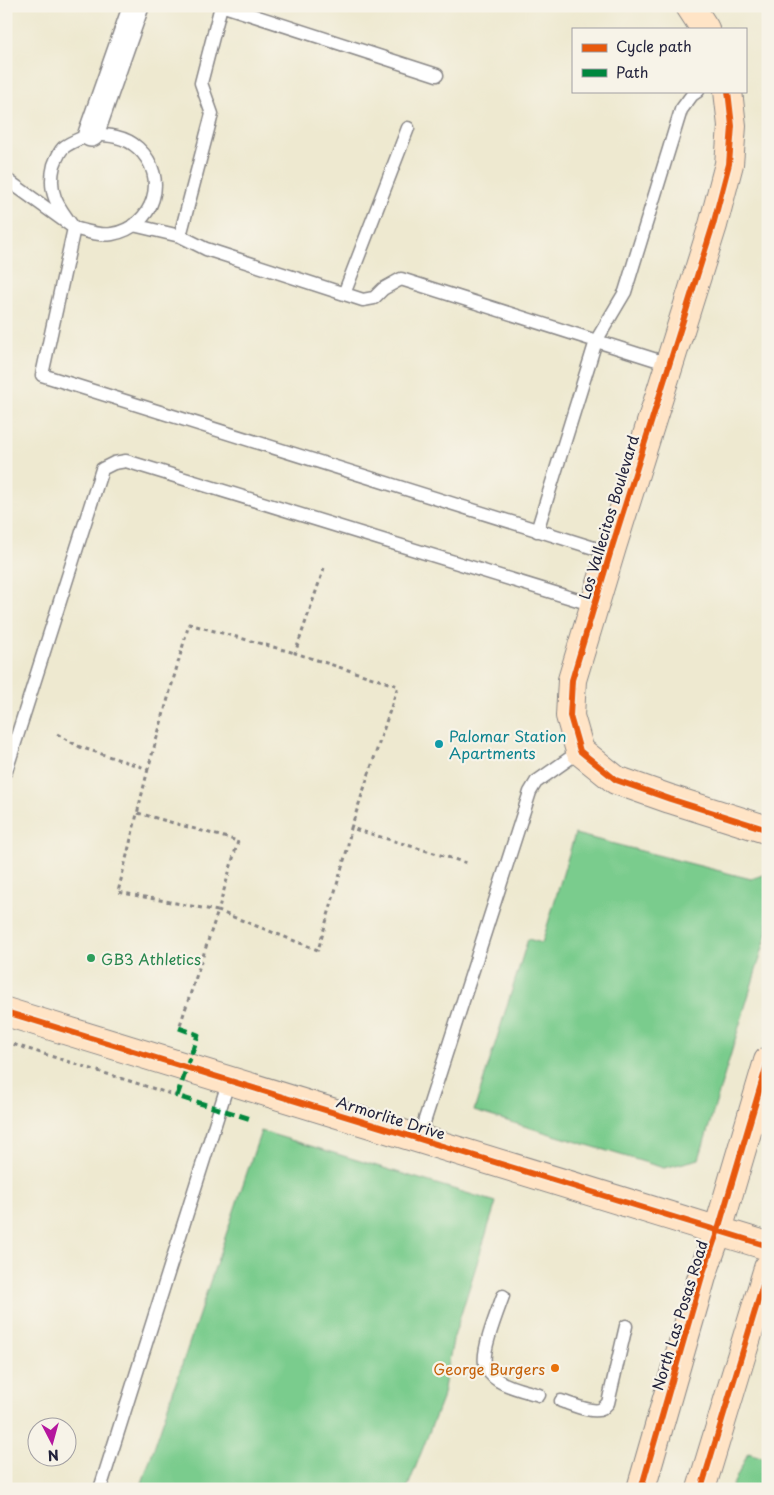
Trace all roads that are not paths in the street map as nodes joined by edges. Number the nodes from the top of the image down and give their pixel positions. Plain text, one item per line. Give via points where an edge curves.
1 (136, 6) edge
2 (223, 6) edge
3 (690, 6) edge
4 (705, 28) edge
5 (437, 75) dead end
6 (696, 92) edge
7 (728, 92) edge
8 (408, 128) dead end
9 (91, 134) junction
10 (6, 179) edge
11 (133, 225) junction
12 (74, 228) junction
13 (180, 236) junction
14 (344, 294) junction
15 (596, 341) junction
16 (669, 364) junction
17 (537, 531) junction
18 (610, 553) junction
19 (594, 605) junction
20 (580, 751) junction
21 (6, 771) edge
22 (768, 830) edge
23 (6, 1012) edge
24 (768, 1062) edge
25 (228, 1080) junction
26 (419, 1138) junction
27 (718, 1230) junction
28 (768, 1246) edge
29 (768, 1268) edge
30 (503, 1296) dead end
31 (626, 1326) dead end
32 (539, 1395) dead end
33 (562, 1401) dead end
34 (100, 1489) edge
35 (641, 1489) edge
36 (701, 1489) edge

1 - 9 street
2 - 5 lane
2 - 13 lane via 202,83 212,114
3 - 4 street
6 - 15 lane via 681,110 625,292
7 - 16 street, Los Vallecitos Boulevard via 732,126 729,164
8 - 14 lane
9 - 11 lane via 126,140 138,148 152,171 154,198 149,211
9 - 12 lane via 64,148 52,175 56,204
10 - 12 lane
11 - 12 lane via 111,234
11 - 13 lane
12 - 17 lane via 42,375
13 - 14 lane via 206,249
14 - 15 lane via 363,300 374,298 383,288 401,279
15 - 16 lane
15 - 17 lane
16 - 18 street, Los Vallecitos Boulevard
17 - 18 lane
18 - 19 street, Los Vallecitos Boulevard
19 - 20 street, Los Vallecitos Boulevard via 572,680 570,716
19 - 21 lane via 126,461 114,463 102,469
20 - 22 street via 616,780
20 - 26 lane via 536,782 530,792
23 - 25 street, Armorlite Drive
24 - 27 street, North Las Posas Road
25 - 26 street, Armorlite Drive
25 - 34 lane
26 - 27 street, Armorlite Drive
27 - 28 street, Armorlite Drive
27 - 35 street, North Las Posas Road
29 - 36 street
30 - 32 lane via 484,1361 492,1375 506,1384
31 - 33 lane via 608,1403 602,1409 589,1410

